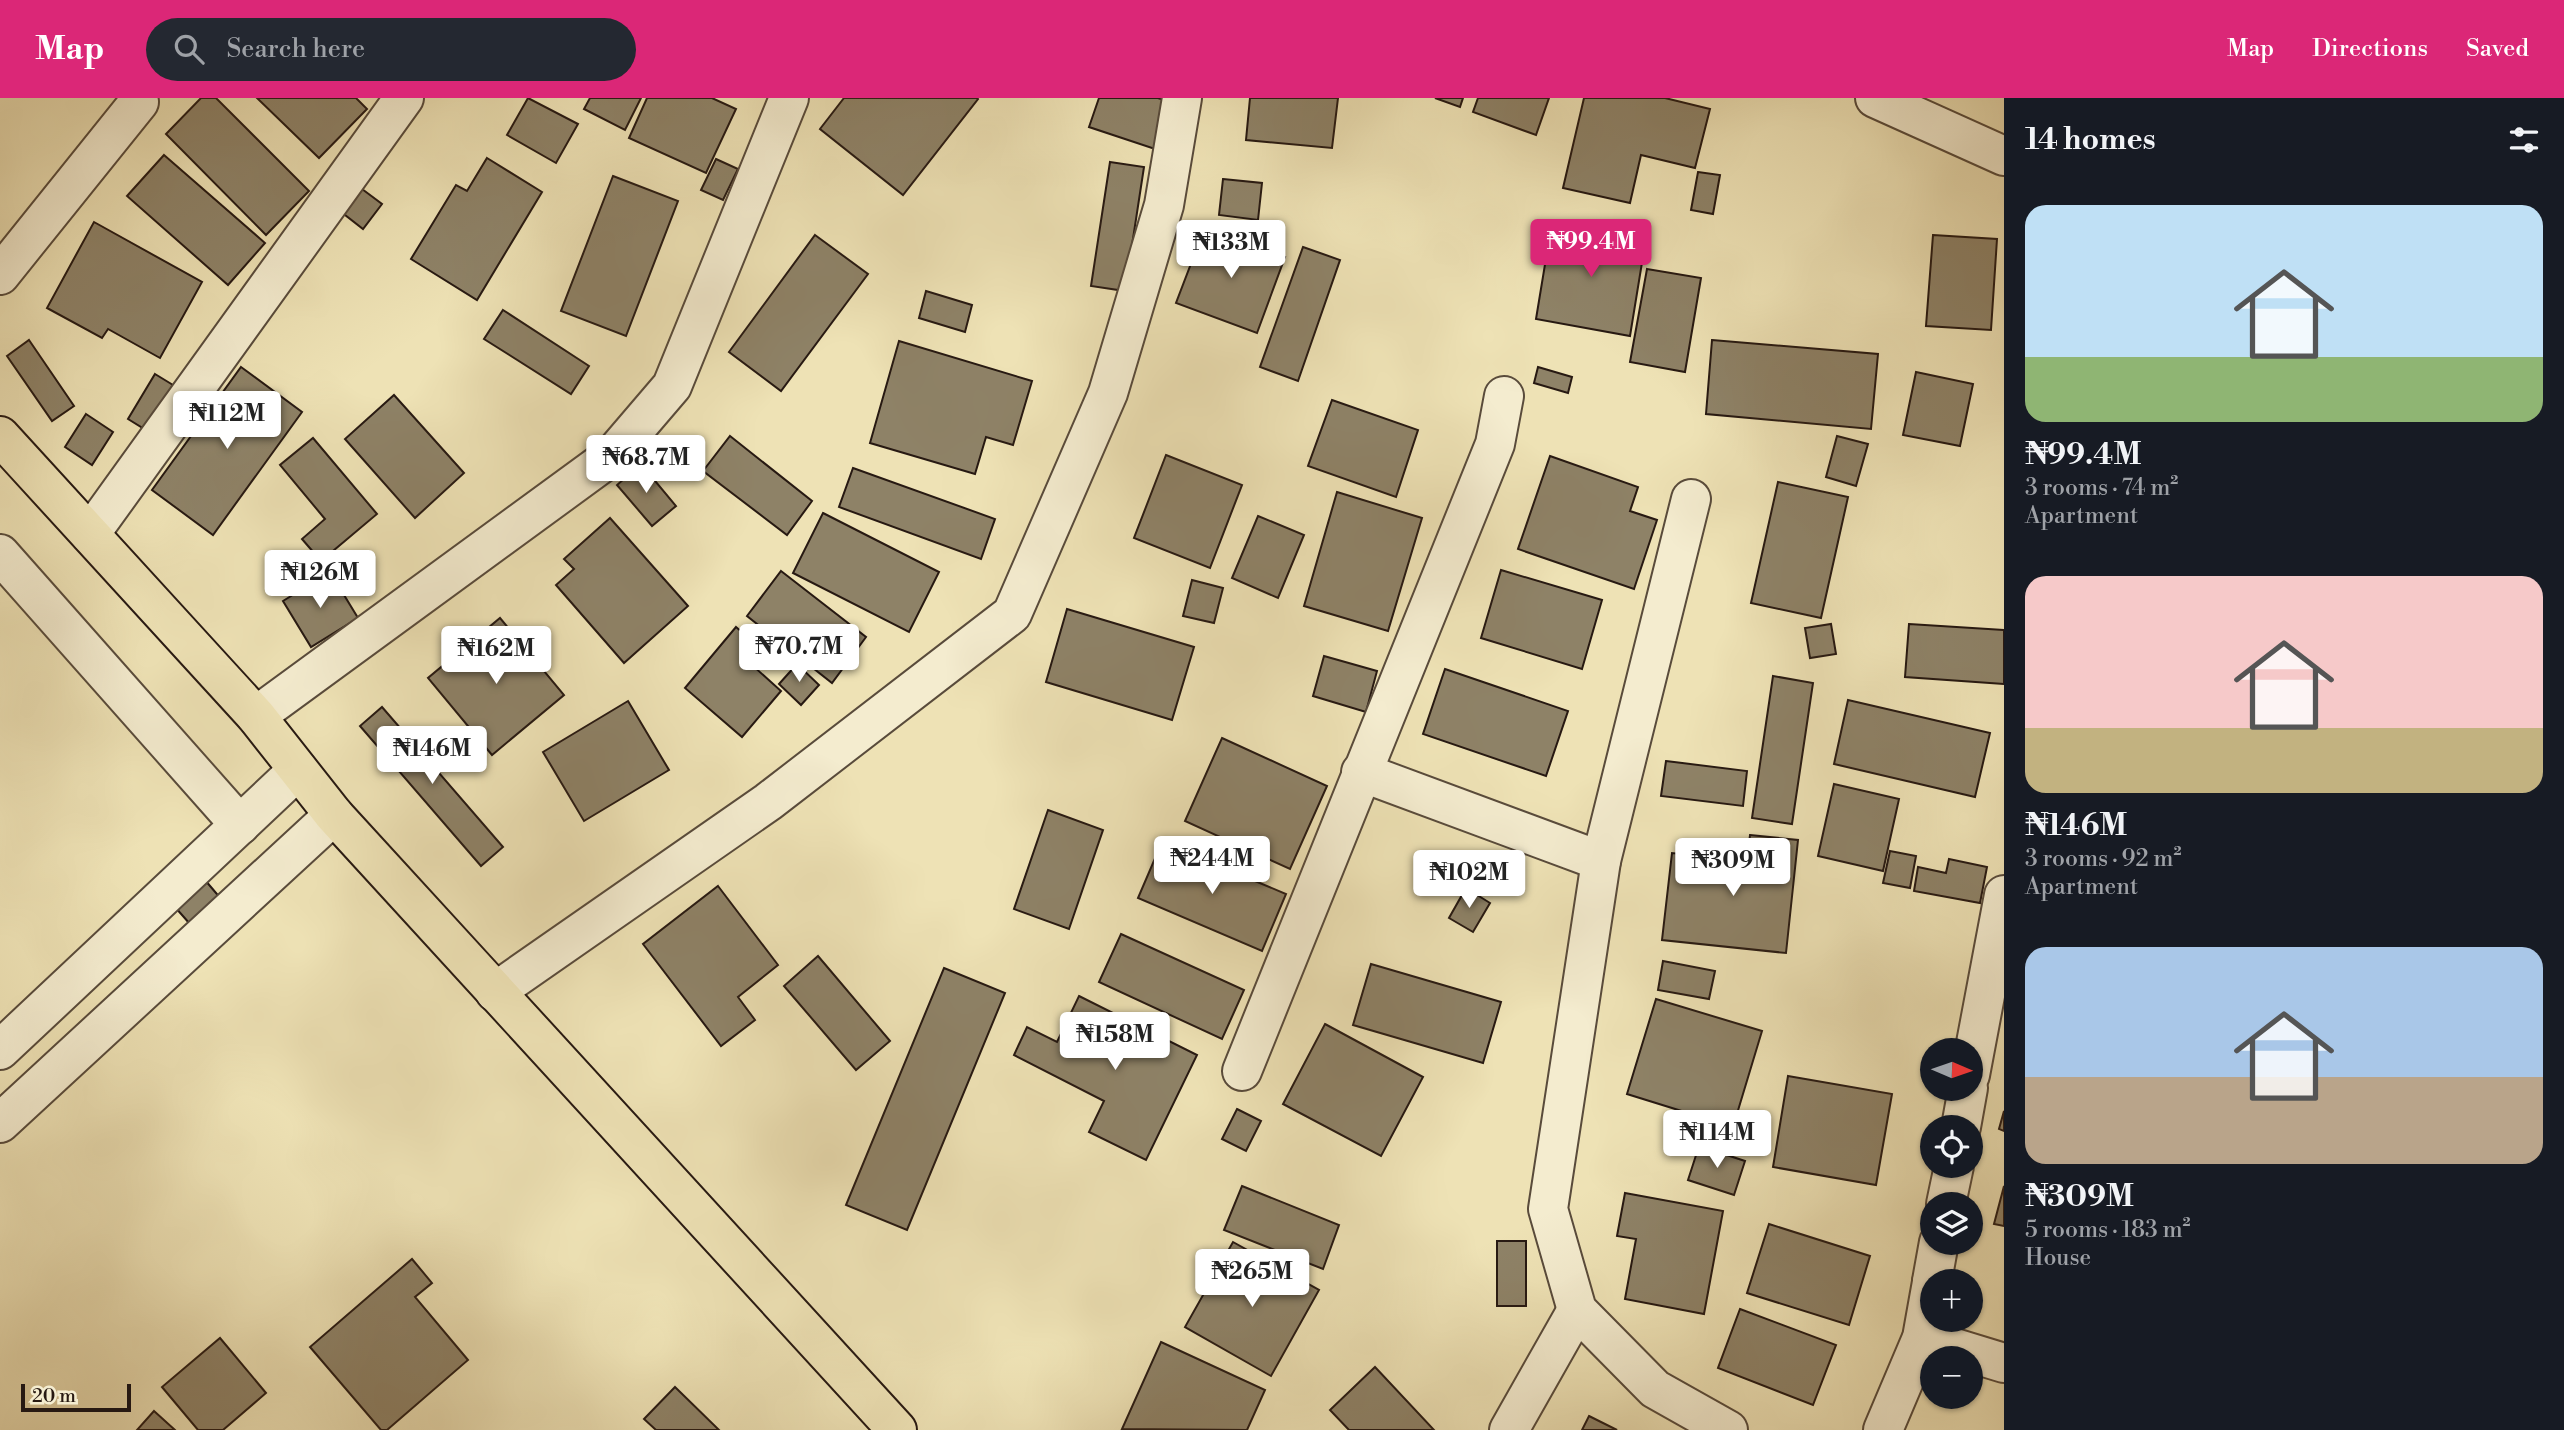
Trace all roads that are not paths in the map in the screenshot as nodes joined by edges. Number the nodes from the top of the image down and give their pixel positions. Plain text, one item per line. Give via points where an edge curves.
1 (404, 98) edge
2 (789, 98) edge
3 (1182, 98) edge
4 (1875, 98) edge
5 (139, 102) dead end
6 (2004, 156) edge
7 (0, 275) edge
8 (1504, 396) dead end
9 (0, 436) edge
10 (1691, 499) dead end
11 (90, 534) junction
12 (0, 554) edge
13 (256, 716) junction
14 (299, 770) junction
15 (1362, 772) junction
16 (334, 815) junction
17 (240, 825) junction
18 (1601, 861) junction
19 (2004, 895) edge
20 (81, 975) junction
21 (495, 992) junction
22 (121, 1012) junction
23 (1977, 1038) edge
24 (9, 1042) edge
25 (57, 1071) junction
26 (1242, 1071) dead end
27 (0, 1123) edge
28 (1577, 1310) junction
29 (1923, 1332) edge
30 (1922, 1338) junction
31 (2004, 1363) edge
32 (897, 1430) edge
33 (1509, 1430) edge
34 (1728, 1430) edge
35 (1883, 1430) edge

1 - 11 street
2 - 13 street via 672,386 612,456
3 - 21 street via 1164,205 1108,393 1012,614 768,802
4 - 6 street
5 - 7 street
8 - 15 street via 1495,444
9 - 11 main road
10 - 18 street
11 - 13 main road
12 - 17 street
13 - 14 main road
14 - 16 main road
14 - 17 street
15 - 18 street
15 - 26 street
16 - 21 main road
16 - 22 street
17 - 20 street
18 - 28 street via 1548,1209
19 - 23 street
20 - 22 street
20 - 24 street
21 - 32 main road
22 - 25 street
24 - 25 street
25 - 27 street
28 - 33 street
28 - 34 street via 1655,1389
29 - 30 street
30 - 31 street
30 - 35 street

